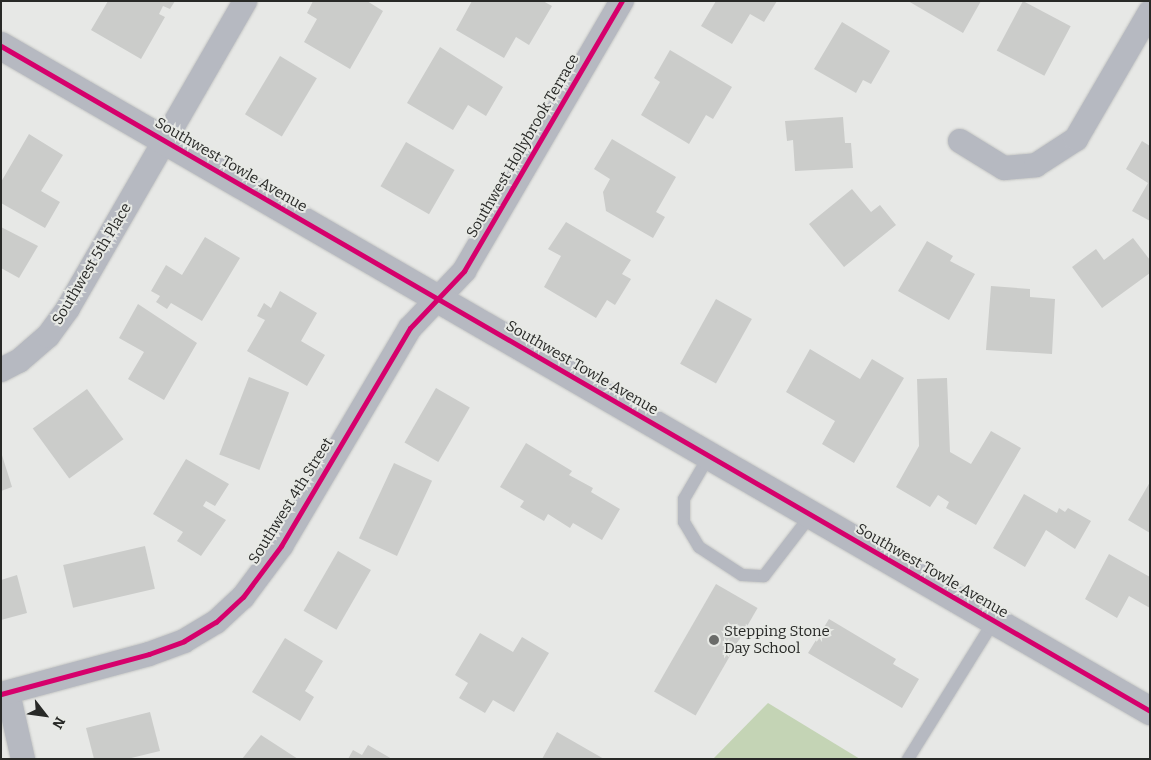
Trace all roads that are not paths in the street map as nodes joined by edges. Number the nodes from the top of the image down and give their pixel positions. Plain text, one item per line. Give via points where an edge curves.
1 (245, 1) edge
2 (622, 1) edge
3 (1150, 12) edge
4 (1, 46) edge
5 (165, 141) junction
6 (960, 142) dead end
7 (438, 298) junction
8 (1, 370) edge
9 (709, 456) junction
10 (810, 515) junction
11 (994, 621) junction
12 (5, 693) edge
13 (1150, 711) edge
14 (23, 759) edge
15 (908, 759) edge

1 - 5 street, Southwest 5th Place
2 - 7 street, Southwest Hollybrook Terrace via 464,271
3 - 6 street via 1076,139 1036,165 1004,168
4 - 5 street, Southwest Towle Avenue
5 - 7 street, Southwest Towle Avenue
5 - 8 street, Southwest 5th Place via 68,308 48,336 18,361
7 - 9 street, Southwest Towle Avenue
7 - 12 street, Southwest 4th Street via 410,328 281,546 243,596 223,615 184,641 149,654
9 - 10 street, Southwest Towle Avenue
9 - 10 lane via 684,499 684,522 699,547 742,575 764,576
10 - 11 street, Southwest Towle Avenue
11 - 13 street, Southwest Towle Avenue
11 - 15 lane
12 - 14 street

